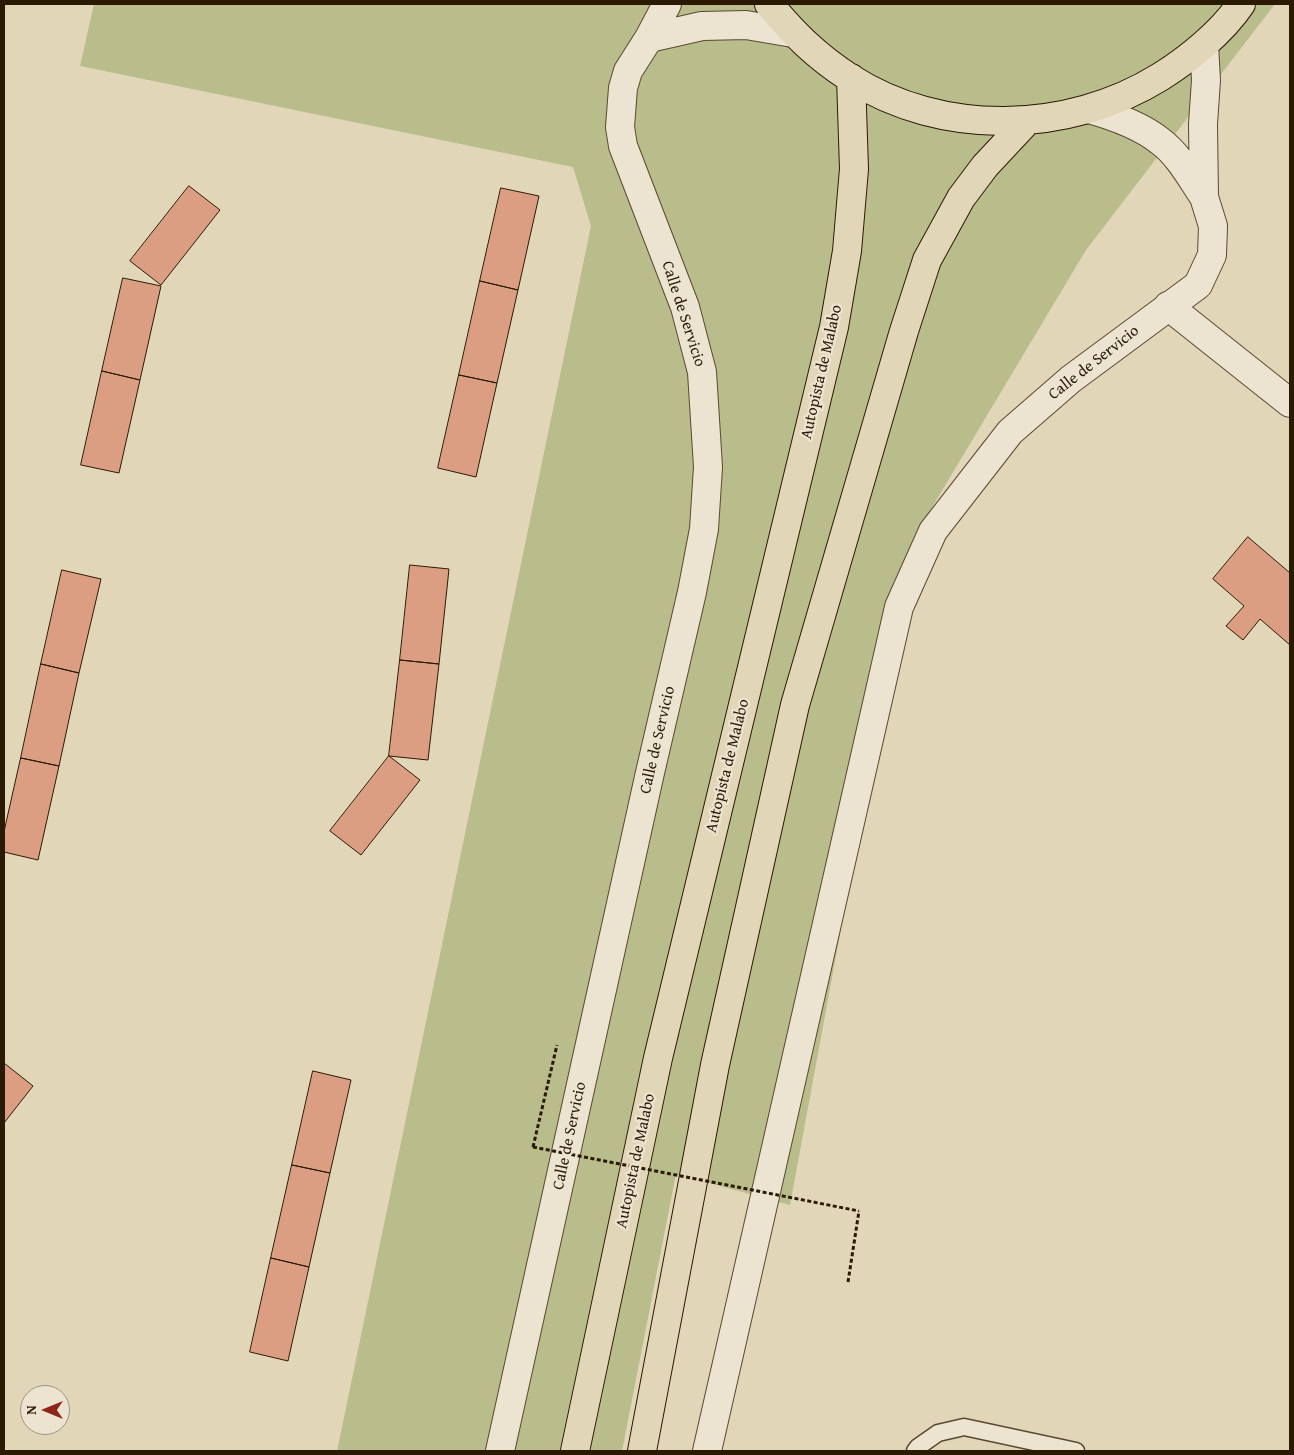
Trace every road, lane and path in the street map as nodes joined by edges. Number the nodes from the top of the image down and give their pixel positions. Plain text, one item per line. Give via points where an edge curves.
1 (668, 4) edge
2 (769, 4) edge
3 (1241, 4) edge
4 (793, 33) junction
5 (649, 38) junction
6 (1204, 45) junction
7 (851, 78) junction
8 (1089, 109) junction
9 (1028, 120) junction
10 (1204, 197) junction
11 (1168, 306) junction
12 (1290, 403) edge
13 (557, 1046) dead end
14 (848, 1282) dead end
15 (500, 1451) edge
16 (575, 1451) edge
17 (642, 1451) edge
18 (707, 1451) edge
19 (915, 1451) edge
20 (1076, 1451) edge

1 - 5 street, Calle de Servicio
2 - 4 highway
3 - 6 highway
4 - 5 street via 746,25 702,26
4 - 7 highway
5 - 15 street, Calle de Servicio via 628,71 622,88 620,127 623,146 685,307 702,372 708,467 704,529
6 - 8 highway via 1150,83
6 - 10 street, Calle de Servicio
7 - 9 highway via 884,96 955,117 991,121
7 - 16 highway, Autopista de Malabo via 854,170 848,251 834,328 658,1058
8 - 9 highway
8 - 10 street, Calle de Servicio via 1117,117 1161,142
9 - 17 highway via 985,166 961,198 928,260 904,331 794,705 715,1065
10 - 11 street, Calle de Servicio via 1213,226 1212,255 1198,285
11 - 12 street
11 - 18 street, Calle de Servicio via 1070,379 1010,432 932,531 898,607
13 - 14 path, bridge via 533,1147 859,1211
19 - 20 lane via 938,1433 964,1427

